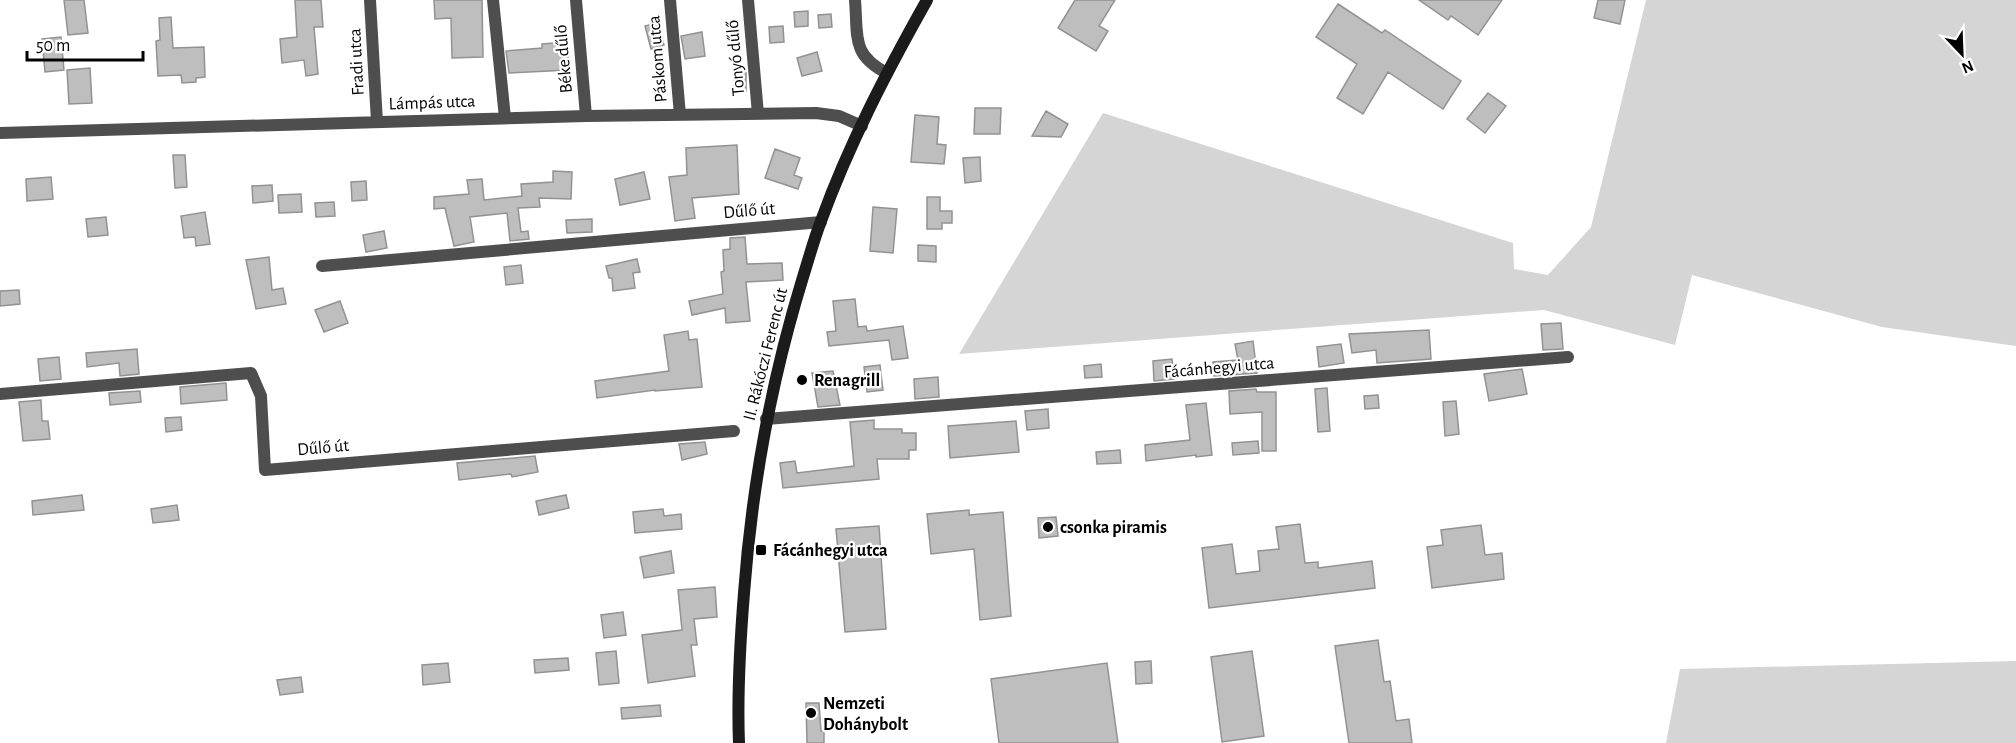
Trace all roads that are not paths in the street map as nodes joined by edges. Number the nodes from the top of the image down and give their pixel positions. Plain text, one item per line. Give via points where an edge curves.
1 (370, 0) edge
2 (494, 0) edge
3 (576, 0) edge
4 (670, 0) edge
5 (748, 0) edge
6 (855, 0) edge
7 (927, 0) edge
8 (887, 73) junction
9 (758, 114) junction
10 (680, 115) junction
11 (586, 116) junction
12 (505, 118) junction
13 (377, 122) junction
14 (862, 126) junction
15 (0, 133) edge
16 (820, 222) junction
17 (322, 266) dead end
18 (1568, 357) dead end
19 (0, 394) edge
20 (766, 419) junction
21 (734, 431) dead end
22 (739, 743) edge

1 - 13 street, Fradi utca
2 - 12 street
3 - 11 street, Béke dűlő
4 - 10 street, Páskom utca
5 - 9 street, Tonyó dűlő
6 - 8 street via 861,52 872,66
7 - 8 main road, II. Rákóczi Ferenc út
8 - 14 main road, II. Rákóczi Ferenc út
9 - 10 street, Lámpás utca
9 - 14 street, Lámpás utca via 829,114
10 - 11 street, Lámpás utca
11 - 12 street, Lámpás utca
12 - 13 street, Lámpás utca
13 - 15 street, Lámpás utca
14 - 16 main road, II. Rákóczi Ferenc út
16 - 17 street, Dűlő út
16 - 20 main road, II. Rákóczi Ferenc út
18 - 20 street, Fácánhegyi utca
19 - 21 street, Dűlő út via 251,373 261,396 265,470
20 - 22 main road, II. Rákóczi Ferenc út via 746,563

